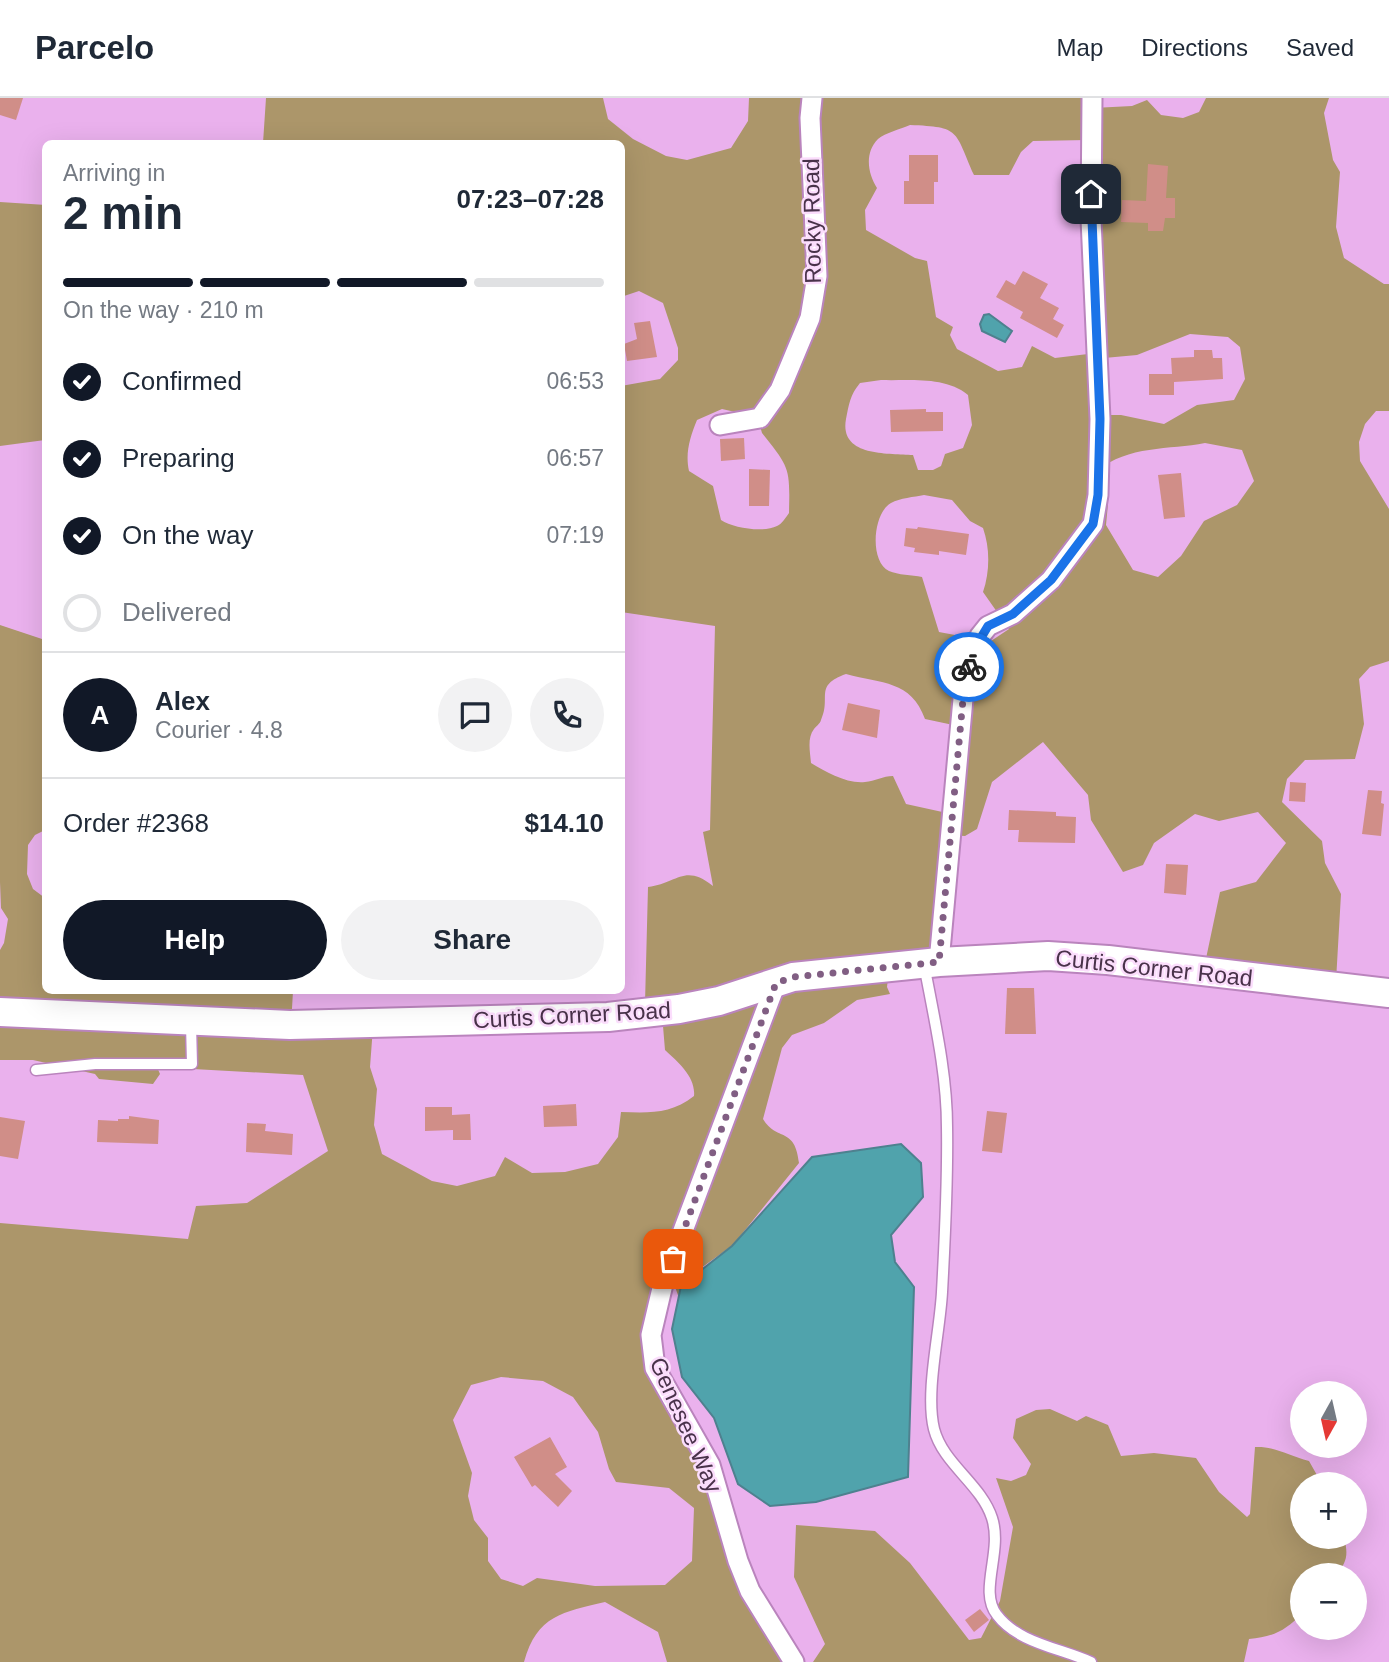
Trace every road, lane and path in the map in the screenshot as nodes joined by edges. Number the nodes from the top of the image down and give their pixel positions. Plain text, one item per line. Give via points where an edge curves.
1 (812, 98) edge
2 (1092, 98) edge
3 (720, 425) dead end
4 (932, 963) junction
5 (776, 983) junction
6 (1389, 993) edge
7 (0, 1012) edge
8 (191, 1020) junction
9 (36, 1070) dead end
10 (794, 1662) edge
11 (1091, 1662) edge

1 - 3 street, Rocky Road via 817,276 810,318 780,390 760,418
2 - 4 street via 1091,219 1100,419 1095,514 1093,524 1051,580 1013,614 988,626 973,651 964,688
4 - 5 street, Curtis Corner Road via 793,977
4 - 6 street, Curtis Corner Road via 1078,957
4 - 11 lane via 947,1126 942,1293 932,1399 935,1431 941,1447 992,1517 996,1540 990,1605 1007,1627 1023,1637
5 - 8 street, Curtis Corner Road via 719,1001 608,1017 290,1025
5 - 10 street, Genesee Way via 663,1284 651,1346 661,1381 710,1465 750,1591
7 - 8 street, Curtis Corner Road
8 - 9 lane via 192,1064 95,1063

